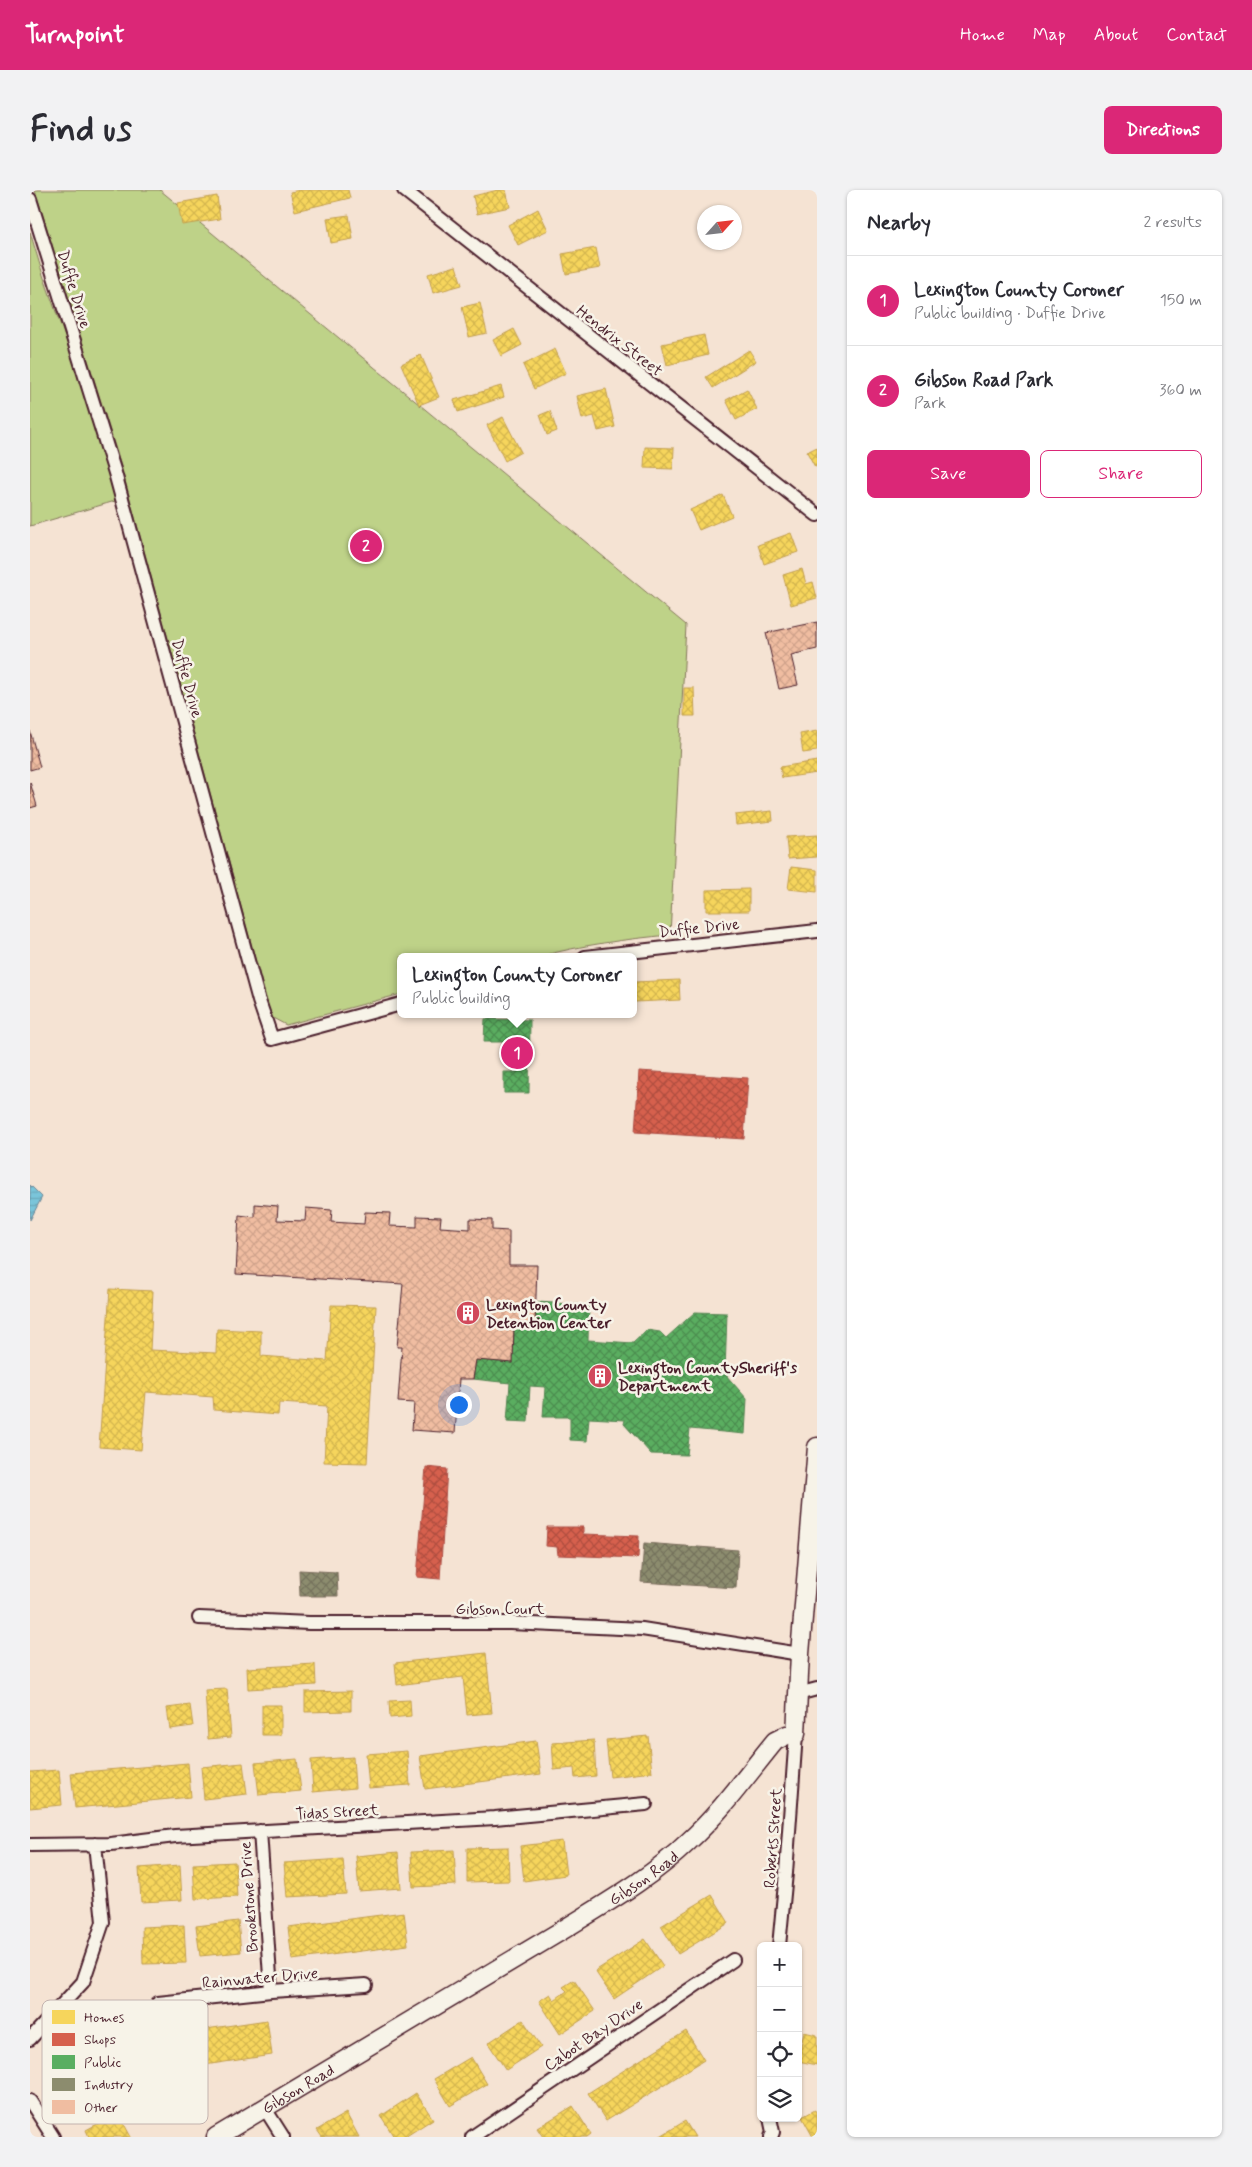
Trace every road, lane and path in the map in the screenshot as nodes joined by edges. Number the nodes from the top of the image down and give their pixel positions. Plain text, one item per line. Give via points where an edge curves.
1 (404, 190) edge
2 (30, 199) edge
3 (817, 515) edge
4 (817, 931) edge
5 (621, 953) edge
6 (397, 1005) edge
7 (817, 1447) edge
8 (813, 1563) edge
9 (199, 1618) dead end
10 (800, 1654) junction
11 (817, 1690) edge
12 (798, 1694) junction
13 (796, 1734) junction
14 (646, 1804) dead end
15 (260, 1832) junction
16 (95, 1844) junction
17 (30, 1845) edge
18 (778, 1942) edge
19 (733, 1960) dead end
20 (366, 1985) dead end
21 (271, 1991) junction
22 (66, 2000) edge
23 (186, 2000) edge
24 (42, 2026) edge
25 (30, 2039) edge
26 (30, 2101) edge
27 (264, 2108) junction
28 (42, 2120) edge
29 (771, 2122) edge
30 (45, 2124) edge
31 (773, 2135) edge
32 (53, 2137) edge
33 (216, 2137) edge
34 (282, 2137) edge
35 (472, 2137) edge

1 - 3 street, Hendrix Street
2 - 6 street, Duffie Drive via 115,473 272,1039
4 - 5 street, Duffie Drive
7 - 8 street
8 - 10 street
9 - 10 street, Gibson Court via 309,1623 510,1623 622,1627
10 - 12 street
11 - 12 street
12 - 13 street
13 - 18 street, Roberts Street
13 - 27 street, Gibson Road via 775,1740 721,1808 688,1843 656,1869 566,1928
14 - 15 street, Tidas Street via 495,1818
15 - 16 street, Tidas Street
15 - 21 street, Brookstone Drive
16 - 17 street, Tidas Street
16 - 22 street via 103,1922 83,1982
19 - 35 street, Cabot Bay Drive
20 - 21 street, Rainwater Drive
21 - 23 street, Rainwater Drive
24 - 25 street
26 - 28 street
27 - 33 street, Gibson Road
27 - 34 street
29 - 31 street
30 - 32 street

